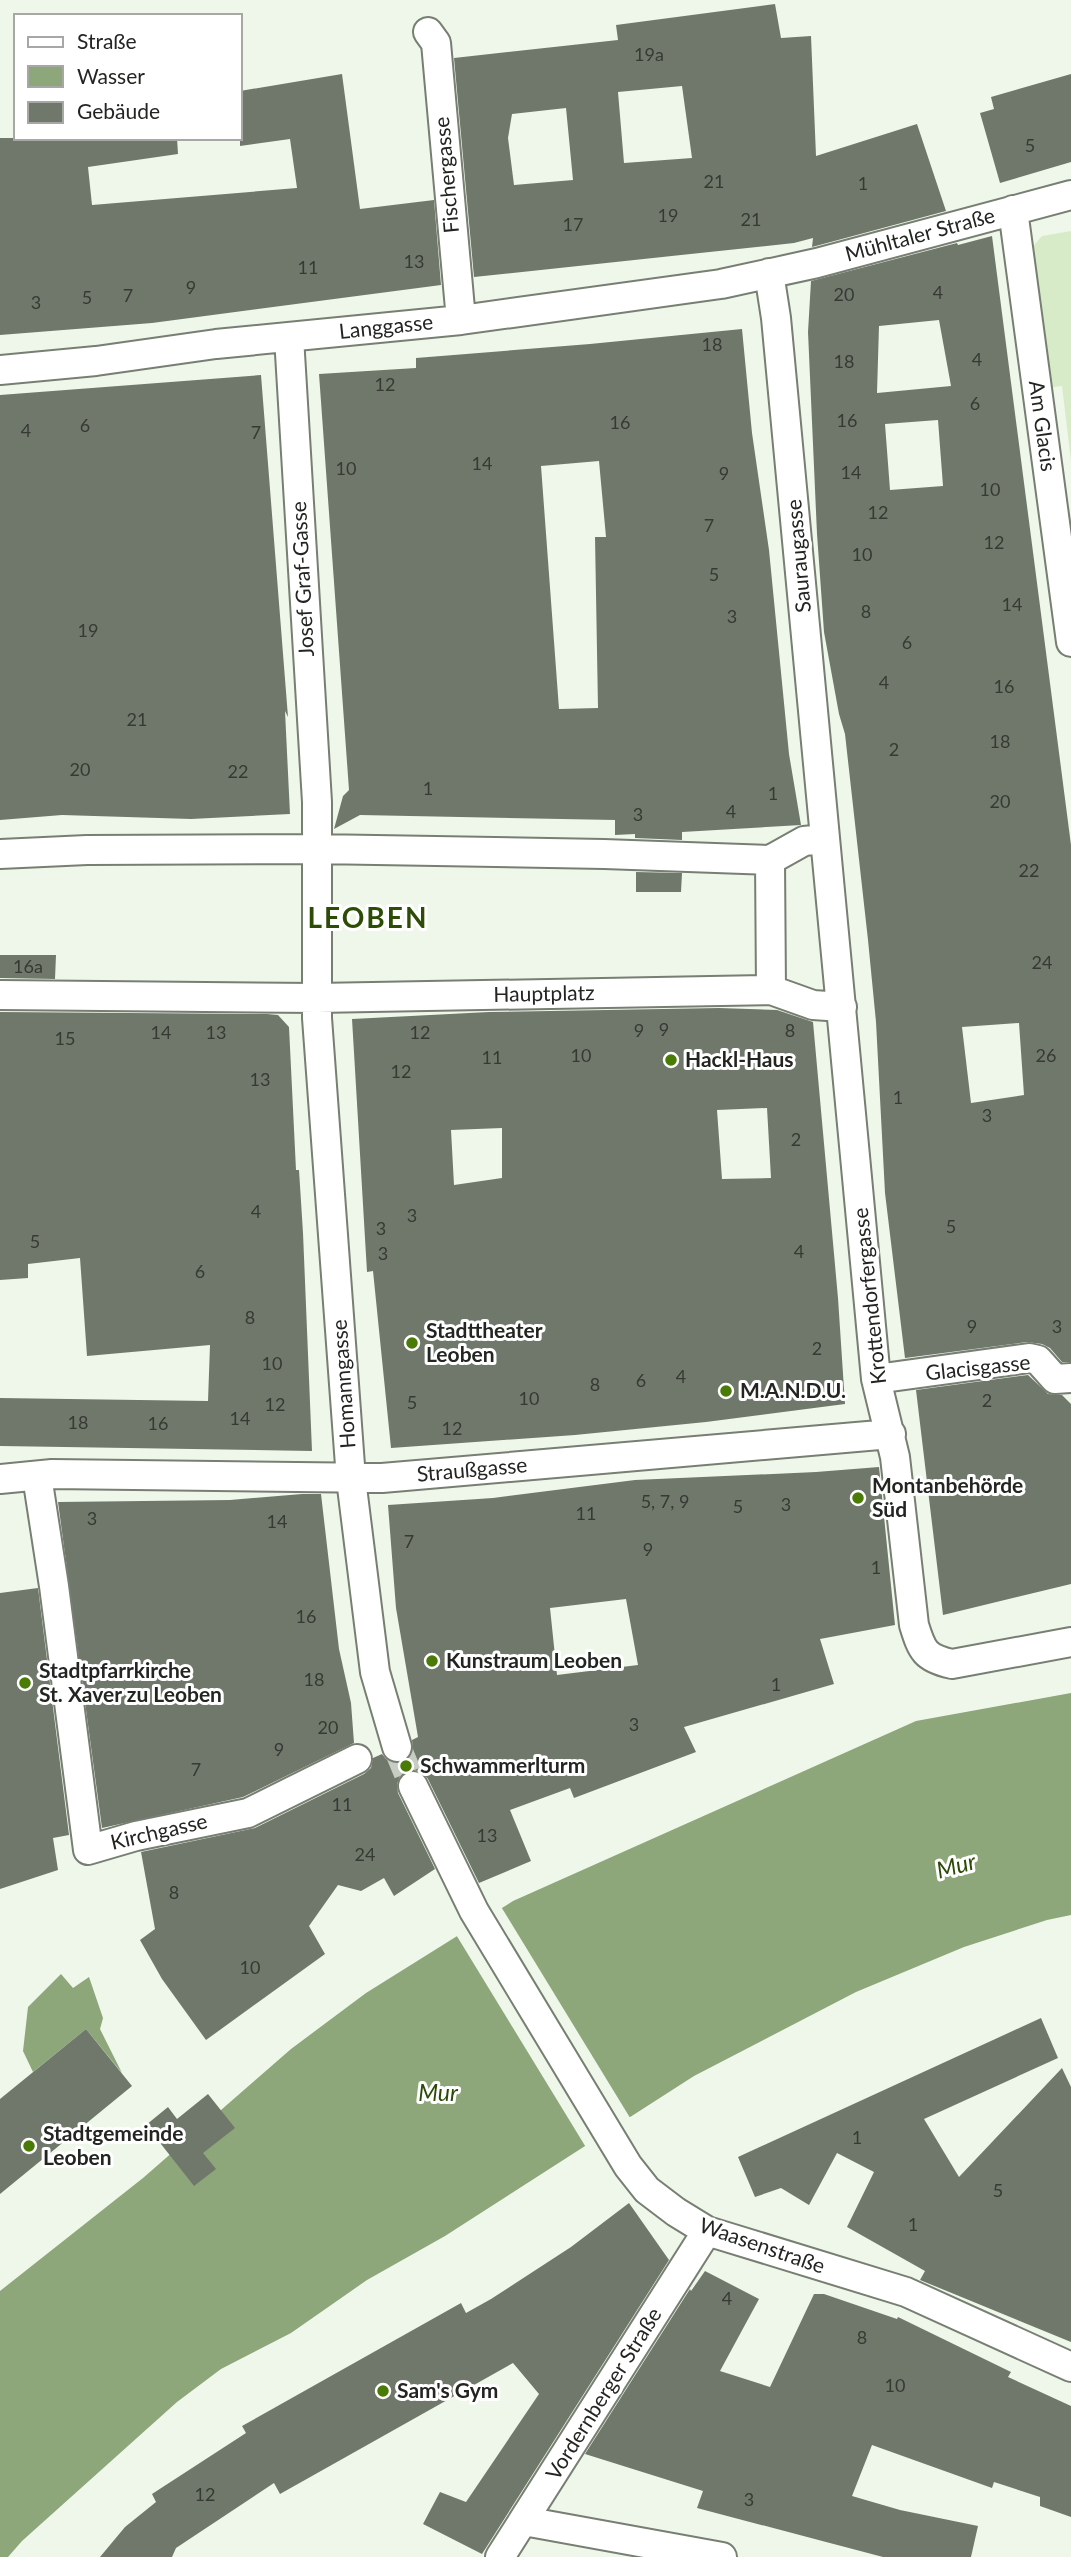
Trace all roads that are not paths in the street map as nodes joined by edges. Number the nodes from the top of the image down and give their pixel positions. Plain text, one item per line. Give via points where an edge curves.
1 (428, 32) dead end
2 (1071, 195) edge
3 (1013, 210) junction
4 (769, 273) junction
5 (461, 320) junction
6 (289, 337) junction
7 (0, 370) edge
8 (1071, 642) edge
9 (824, 839) junction
10 (316, 849) junction
11 (0, 854) edge
12 (770, 860) junction
13 (771, 990) junction
14 (0, 995) edge
15 (842, 1007) junction
16 (317, 1008) junction
17 (1071, 1378) edge
18 (876, 1379) junction
19 (891, 1434) junction
20 (44, 1475) junction
21 (0, 1479) edge
22 (351, 1479) junction
23 (1071, 1642) edge
24 (397, 1747) tunnel mouth
25 (358, 1759) dead end
26 (413, 1786) tunnel mouth
27 (708, 2231) junction
28 (1071, 2367) edge
29 (524, 2521) junction
30 (500, 2557) edge
31 (722, 2557) edge

1 - 5 street, Fischergasse via 436,43
2 - 3 street, Mühltaler Straße
3 - 4 street, Mühltaler Straße
3 - 8 street, Am Glacis
4 - 5 street, Langgasse via 721,284
4 - 9 street, Sauraugasse
5 - 6 street, Langgasse
6 - 7 street, Langgasse
6 - 10 street, Josef Graf-Gasse
9 - 12 street via 804,841
9 - 15 street
10 - 11 street
10 - 12 street
10 - 16 street
12 - 13 street
13 - 15 street, Hauptplatz via 813,1005
13 - 16 street, Hauptplatz
14 - 16 street, Hauptplatz
15 - 18 street, Krottendorfergasse
16 - 22 street, Homanngasse
17 - 18 street, Glacisgasse via 1055,1379 1038,1360 1029,1358
18 - 19 street, Krottendorfergasse
19 - 22 street, Straußgasse
19 - 23 street, Krottendorfergasse via 914,1625 921,1647 933,1660 952,1664
20 - 21 street, Straußgasse
20 - 22 street, Straußgasse
20 - 25 street, Kirchgasse via 88,1850 248,1813
22 - 24 street, Homanngasse via 375,1672
26 - 27 street, Waasenstraße via 474,1911 628,2166 647,2190
27 - 28 street, Waasenstraße via 906,2292
27 - 29 street, Vordernberger Straße
29 - 30 street, Vordernberger Straße
29 - 31 street

